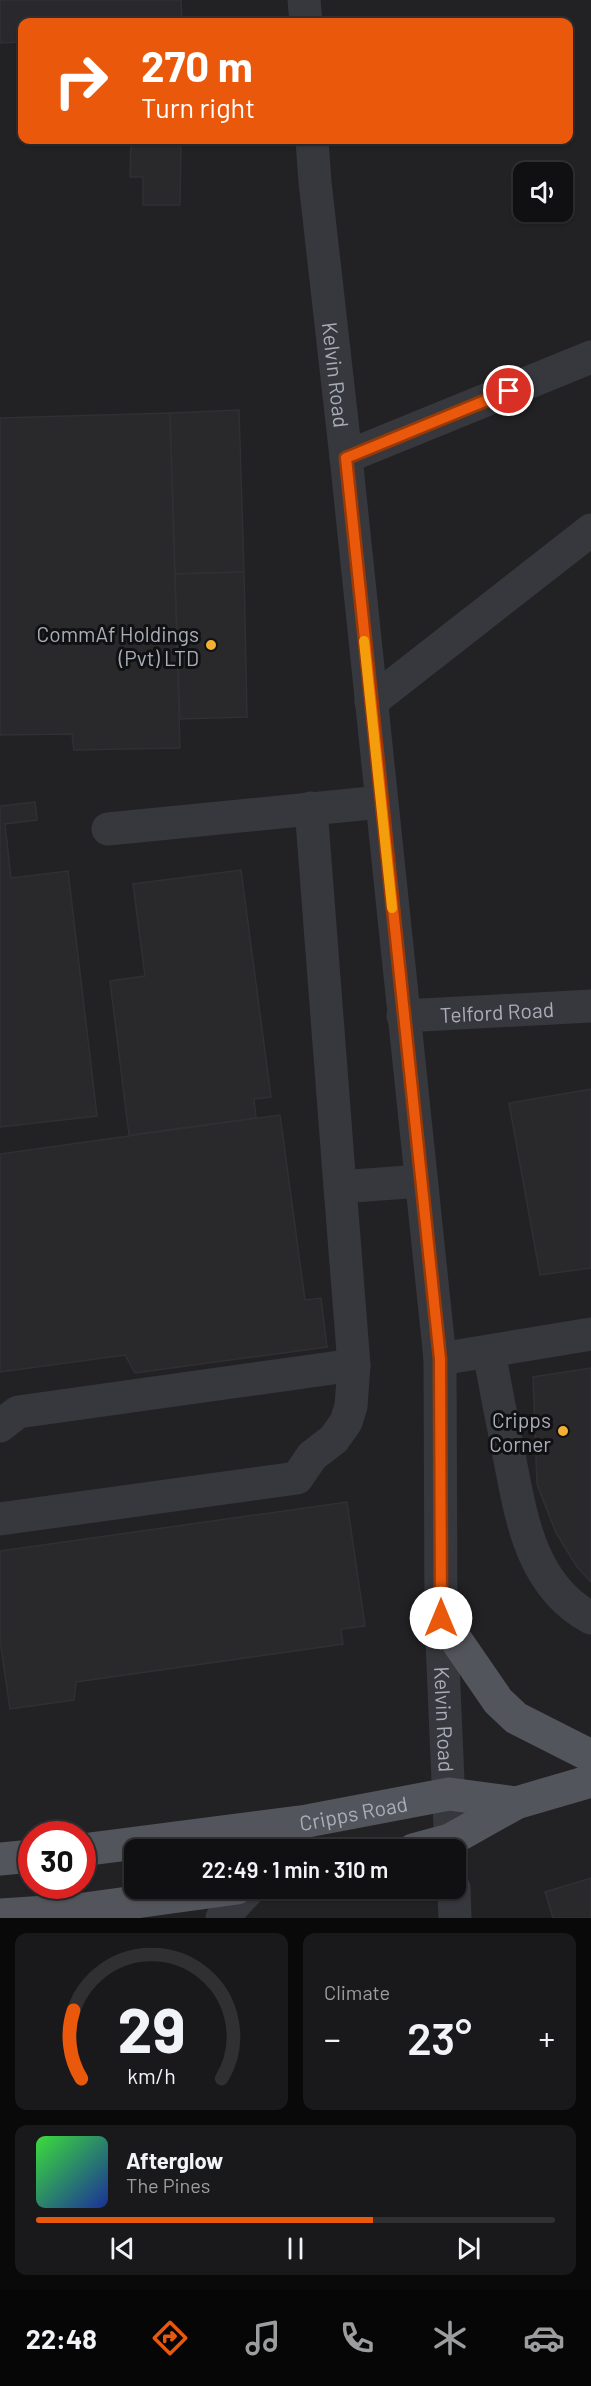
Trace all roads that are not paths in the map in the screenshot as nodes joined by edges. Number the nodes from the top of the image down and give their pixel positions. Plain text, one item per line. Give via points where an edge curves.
1 (304, 0) edge
2 (306, 18) edge
3 (312, 144) edge
4 (591, 357) edge
5 (346, 458) junction
6 (591, 530) edge
7 (371, 702) junction
8 (381, 802) junction
9 (311, 808) junction
10 (108, 829) dead end
11 (591, 1006) edge
12 (402, 1016) junction
13 (421, 1180) junction
14 (340, 1187) junction
15 (591, 1334) edge
16 (489, 1351) junction
17 (440, 1359) junction
18 (354, 1365) junction
19 (0, 1426) edge
20 (0, 1519) edge
21 (441, 1618) junction
22 (591, 1618) edge
23 (591, 1756) edge
24 (591, 1781) edge
25 (449, 1794) junction
26 (516, 1803) junction
27 (451, 1839) edge
28 (460, 1839) edge
29 (96, 1848) edge
30 (18, 1857) edge
31 (0, 1859) edge
32 (157, 1899) edge
33 (240, 1899) edge
34 (454, 1899) edge
35 (0, 1915) edge
36 (222, 1918) edge
37 (455, 1918) edge

1 - 2 street
3 - 5 street, Kelvin Road
4 - 5 street
5 - 7 street, Kelvin Road
6 - 7 street
7 - 8 street, Kelvin Road
8 - 9 street
8 - 12 street, Kelvin Road
9 - 10 street
9 - 14 street
11 - 12 street, Telford Road
12 - 13 street, Kelvin Road
13 - 14 street
13 - 17 street, Kelvin Road
14 - 18 street
15 - 16 street
16 - 17 street
16 - 22 street via 523,1528 540,1566 561,1594
17 - 21 street, Kelvin Road
18 - 19 street via 18,1412
18 - 20 street via 346,1422 334,1439 312,1456 297,1478
21 - 23 main road via 498,1701 516,1718
21 - 25 street, Kelvin Road
24 - 26 main road, Cripps Road
25 - 26 main road, Cripps Road
25 - 27 street, Kelvin Road
25 - 29 main road, Cripps Road via 308,1821
26 - 28 main road, Cripps Road
30 - 31 main road
32 - 35 main road
33 - 36 street
34 - 37 street

